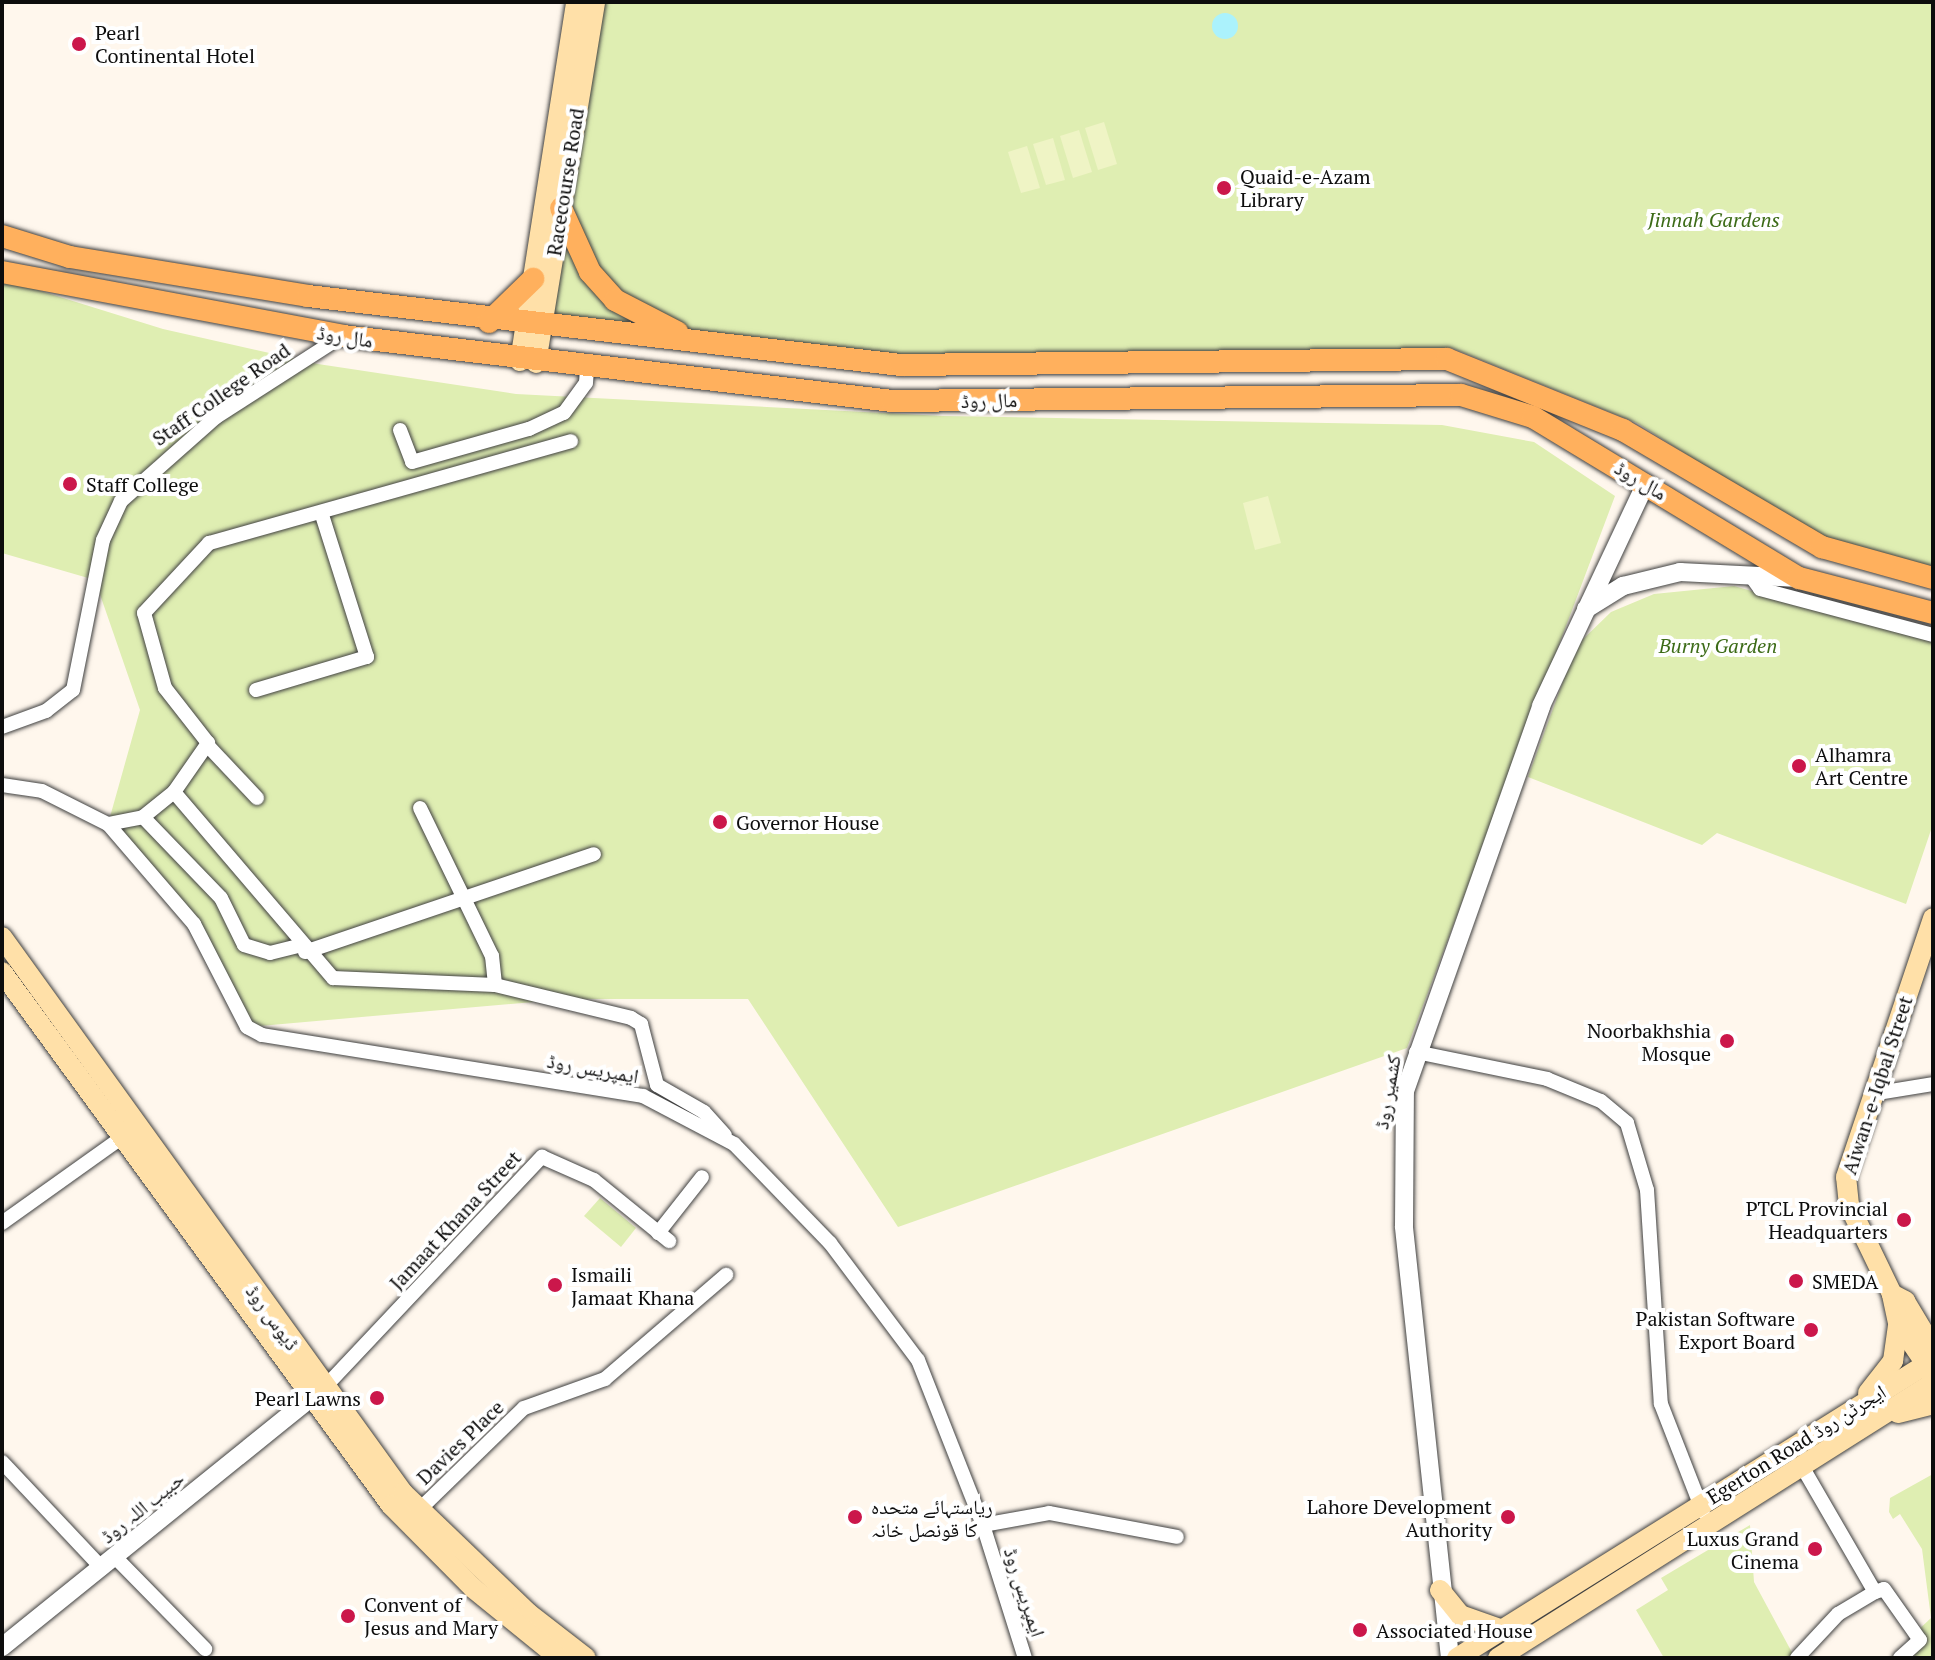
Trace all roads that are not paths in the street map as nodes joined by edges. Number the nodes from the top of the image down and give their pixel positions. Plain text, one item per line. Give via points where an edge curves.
1 (576, 2) edge
2 (595, 2) edge
3 (561, 208) junction
4 (2, 236) edge
5 (2, 272) edge
6 (533, 279) junction
7 (489, 322) junction
8 (533, 327) junction
9 (343, 336) junction
10 (698, 342) junction
11 (528, 362) junction
12 (587, 370) junction
13 (400, 430) dead end
14 (571, 441) dead end
15 (1646, 483) junction
16 (322, 515) junction
17 (1750, 575) junction
18 (1799, 578) junction
19 (1933, 578) edge
20 (1584, 610) junction
21 (1933, 613) edge
22 (1933, 635) edge
23 (256, 690) dead end
24 (2, 727) edge
25 (209, 747) junction
26 (2, 785) edge
27 (174, 792) junction
28 (257, 798) dead end
29 (420, 808) dead end
30 (143, 817) junction
31 (108, 824) junction
32 (594, 854) dead end
33 (465, 899) junction
34 (1933, 918) edge
35 (2, 937) edge
36 (302, 949) junction
37 (2, 972) edge
38 (495, 985) junction
39 (1416, 1052) junction
40 (1933, 1084) edge
41 (1872, 1094) junction
42 (121, 1138) junction
43 (734, 1144) junction
44 (702, 1177) dead end
45 (2, 1223) edge
46 (726, 1275) dead end
47 (1892, 1294) junction
48 (1898, 1323) junction
49 (1931, 1366) edge
50 (316, 1394) junction
51 (1864, 1401) junction
52 (1933, 1404) edge
53 (1880, 1418) junction
54 (1803, 1468) junction
55 (5, 1472) edge
56 (1699, 1505) junction
57 (419, 1510) junction
58 (983, 1525) junction
59 (1712, 1526) junction
60 (1177, 1537) dead end
61 (109, 1563) junction
62 (1440, 1590) junction
63 (1875, 1592) junction
64 (1500, 1629) junction
65 (2, 1647) edge
66 (205, 1649) dead end
67 (559, 1658) edge
68 (586, 1658) edge
69 (1025, 1658) edge
70 (1450, 1658) edge
71 (1457, 1658) edge
72 (1498, 1658) edge
73 (1797, 1658) edge
74 (1900, 1658) edge

1 - 6 main road, Racecourse Road
2 - 3 main road, Racecourse Road
3 - 8 main road, Racecourse Road
3 - 10 main road via 590,272 615,300
4 - 7 main road, مال روڈ via 70,257
5 - 9 main road, مال روڈ
6 - 7 main road
6 - 8 main road, Racecourse Road
7 - 8 main road, مال روڈ
8 - 10 main road, مال روڈ
8 - 11 main road, Racecourse Road
9 - 11 main road, مال روڈ
9 - 24 street, Staff College Road via 216,417 121,501 103,540 73,690 46,711
10 - 19 main road, مال روڈ via 913,366 1447,359 1612,424 1822,547
11 - 12 main road, مال روڈ
12 - 13 street via 586,383 564,413 529,429 412,462
12 - 15 main road, مال روڈ via 892,401 1461,395 1533,417
14 - 16 street
15 - 18 main road, مال روڈ
15 - 20 street, کشمیر روڈ
16 - 23 street via 367,657
16 - 25 street via 209,543 144,613 165,688
17 - 18 street
17 - 20 street via 1658,576 1623,586
17 - 22 street via 1760,589
18 - 21 main road, مال روڈ
20 - 39 street, کشمیر روڈ via 1541,706
25 - 27 street
25 - 28 street
26 - 31 street, ایمپریس روڈ via 42,791
27 - 30 street
27 - 36 street
29 - 33 street
30 - 31 street
30 - 36 street via 221,898 244,945 270,953
31 - 43 street, ایمپریس روڈ via 194,924 247,1027 262,1035 643,1096
32 - 33 street
33 - 36 street
33 - 38 street via 492,956
34 - 41 main road, Aiwan-e-Iqbal Street
35 - 50 main road, ڈیوس روڈ
36 - 38 street via 333,978
37 - 42 main road, ڈیوس روڈ
38 - 43 street via 641,1024 657,1085 704,1112
39 - 56 street via 1547,1079 1601,1101 1627,1123 1647,1190 1661,1404
39 - 62 street, کشمیر روڈ via 1400,1161
40 - 41 street
41 - 47 main road, Aiwan-e-Iqbal Street via 1848,1164 1847,1197
42 - 45 street
42 - 50 main road, ڈیوس روڈ
43 - 58 street, ایمپریس روڈ via 830,1243 904,1337
44 - 50 street, Jamaat Khana Street via 664,1237 594,1180 542,1157
46 - 57 street, Davies Place via 605,1379 524,1408
47 - 48 main road, Aiwan-e-Iqbal Street
47 - 49 main road, Aiwan-e-Iqbal Street via 1905,1301
48 - 49 main road, Aiwan-e-Iqbal Street
48 - 51 main road via 1893,1361
49 - 51 main road, Egerton Road ایجرٹن روڈ
49 - 53 main road, Egerton Road ایجرٹن روڈ
50 - 57 main road, ڈیوس روڈ
50 - 61 street, حبیب اللہ روڈ
50 - 67 main road, ڈیوس روڈ via 405,1522
51 - 56 main road, Egerton Road ایجرٹن روڈ
52 - 53 main road
53 - 54 main road, Egerton Road ایجرٹن روڈ
54 - 59 main road, Egerton Road ایجرٹن روڈ
54 - 63 street
55 - 61 street
56 - 59 street
56 - 64 main road, Egerton Road ایجرٹن روڈ
57 - 68 main road, ڈیوس روڈ
58 - 60 street via 1049,1513
58 - 69 street, ایمپریس روڈ
59 - 72 main road, Egerton Road ایجرٹن روڈ
61 - 65 street, حبیب اللہ روڈ
61 - 66 street
62 - 64 main road via 1460,1615
62 - 70 street, کشمیر روڈ
63 - 73 street via 1838,1614
63 - 74 street via 1884,1589 1920,1640
64 - 71 main road, Egerton Road ایجرٹن روڈ

